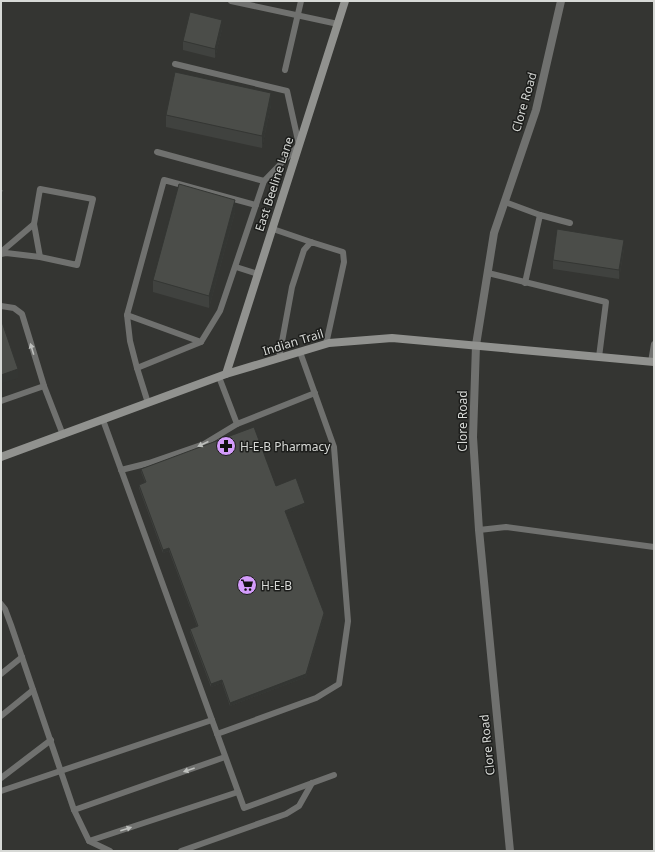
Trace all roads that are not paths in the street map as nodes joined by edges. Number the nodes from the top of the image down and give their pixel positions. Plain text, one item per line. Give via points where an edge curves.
1 (231, 1) edge
2 (301, 1) edge
3 (345, 1) edge
4 (561, 1) edge
5 (298, 15) junction
6 (338, 24) junction
7 (175, 64) dead end
8 (284, 70) dead end
9 (299, 145) junction
10 (157, 152) dead end
11 (264, 181) junction
12 (504, 202) junction
13 (256, 205) junction
14 (540, 215) junction
15 (570, 223) dead end
16 (34, 224) junction
17 (273, 229) junction
18 (311, 242) junction
19 (1, 253) edge
20 (40, 257) junction
21 (236, 267) junction
22 (488, 273) junction
23 (258, 274) junction
24 (525, 282) junction
25 (1, 306) edge
26 (127, 315) junction
27 (201, 342) junction
28 (326, 344) junction
29 (654, 344) edge
30 (476, 345) junction
31 (300, 352) junction
32 (599, 357) junction
33 (279, 358) junction
34 (653, 362) edge
35 (136, 368) junction
36 (223, 376) junction
37 (44, 386) junction
38 (315, 394) junction
39 (1, 401) edge
40 (148, 403) junction
41 (103, 420) junction
42 (237, 424) junction
43 (63, 435) junction
44 (1, 457) edge
45 (121, 470) junction
46 (479, 530) junction
47 (654, 547) edge
48 (1, 604) edge
49 (22, 657) junction
50 (1, 674) edge
51 (34, 690) junction
52 (1, 716) edge
53 (212, 720) junction
54 (217, 734) junction
55 (51, 740) junction
56 (225, 757) junction
57 (61, 771) junction
58 (2, 775) edge
59 (334, 775) dead end
60 (312, 783) junction
61 (1, 791) edge
62 (238, 792) junction
63 (74, 810) junction
64 (89, 841) junction
65 (110, 851) edge
66 (181, 851) edge
67 (510, 851) edge

1 - 5 lane
2 - 5 lane
3 - 6 street, East Beeline Lane
4 - 12 street, Clore Road via 536,110
5 - 6 lane
5 - 8 lane
6 - 9 street, East Beeline Lane
7 - 9 lane via 287,91
9 - 11 lane
9 - 17 street, East Beeline Lane
10 - 11 lane
11 - 13 lane
12 - 14 lane
12 - 22 street, Clore Road via 494,233
13 - 21 lane
13 - 26 lane via 164,180
14 - 15 lane
14 - 24 lane
16 - 19 lane
16 - 20 lane
16 - 20 lane via 40,189 93,199 77,265
17 - 18 lane
17 - 23 street, East Beeline Lane
18 - 28 lane via 342,252 344,262
18 - 33 lane via 304,250 292,287
19 - 20 lane
21 - 23 lane
21 - 27 lane via 220,311
22 - 24 lane
22 - 30 street, Clore Road
23 - 36 street, East Beeline Lane
24 - 32 lane via 606,302
37 -> 25 lane via 22,314 14,308
26 - 27 lane
26 - 35 lane
27 - 35 lane
28 - 30 street, Indian Trail via 392,338
28 - 31 street, Indian Trail
29 - 34 lane
30 - 32 street, Indian Trail
30 - 46 street, Clore Road via 473,437
31 - 33 street, Indian Trail
31 - 38 lane
32 - 34 street, Indian Trail
33 - 36 street, Indian Trail
35 - 40 lane
36 - 40 street, Indian Trail
36 - 42 lane
37 - 39 lane
37 - 43 lane
38 - 42 lane
38 - 54 lane via 334,447 348,621 338,684 316,698
40 - 41 street, Indian Trail
41 - 43 street, Indian Trail
41 - 45 lane
42 -> 45 lane via 204,444
43 - 44 street, Indian Trail
45 - 53 lane
46 - 47 lane via 506,527
46 - 67 street, Clore Road
48 - 49 lane
49 - 50 lane
49 - 51 lane
51 - 52 lane
51 - 55 lane
53 - 54 lane
53 - 57 lane
54 - 56 lane
55 - 57 lane
55 - 58 lane
56 - 62 lane
56 -> 63 lane
57 - 61 lane
57 - 63 lane
59 - 60 lane
60 - 62 lane via 244,808
60 - 66 lane via 299,806 286,814
64 -> 62 lane
63 - 64 lane
64 - 65 lane

